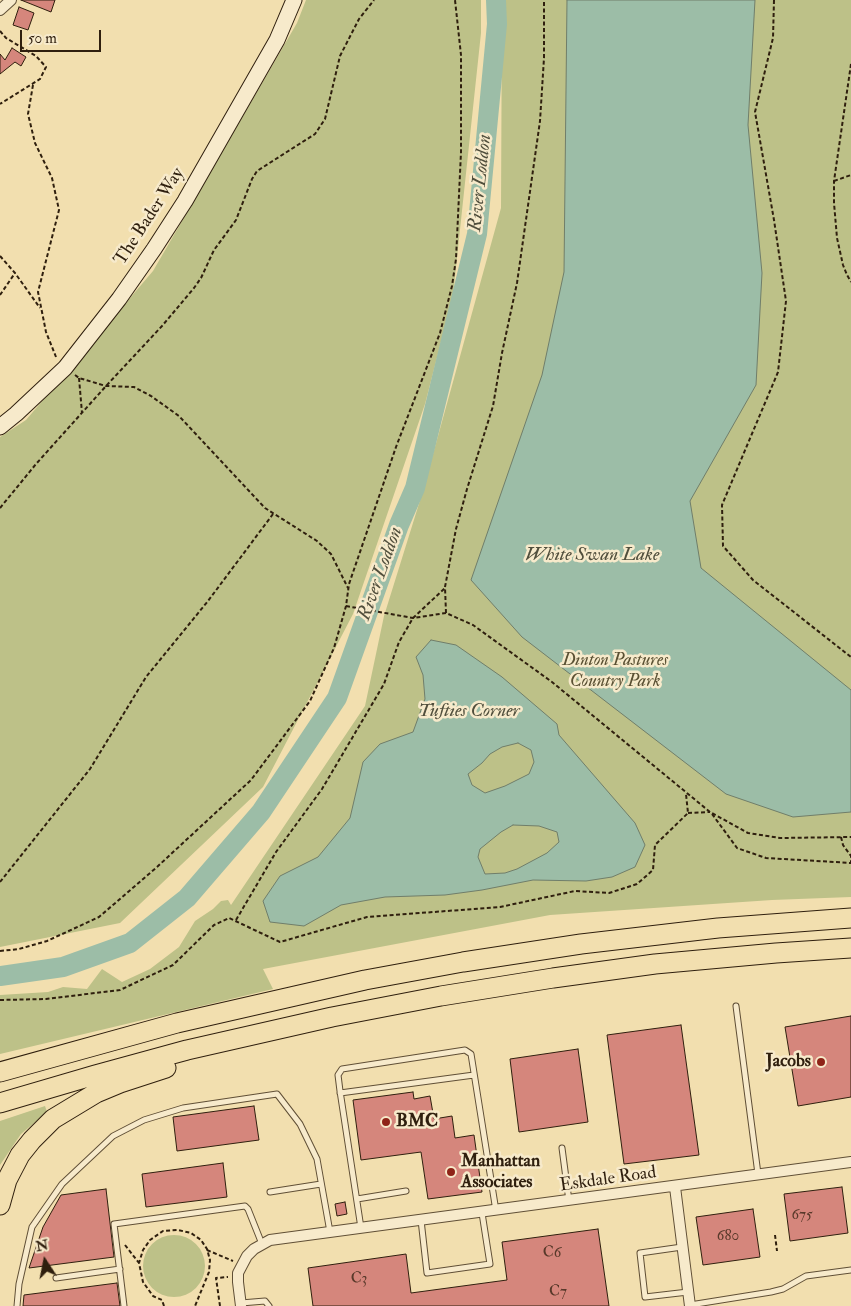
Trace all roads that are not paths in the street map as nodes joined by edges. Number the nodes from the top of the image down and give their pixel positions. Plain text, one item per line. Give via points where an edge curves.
1 (10, 0) edge
2 (294, 0) edge
3 (0, 10) edge
4 (0, 427) edge
5 (851, 918) edge
6 (851, 948) edge
7 (736, 1006) dead end
8 (332, 1017) junction
9 (4, 1070) edge
10 (474, 1074) junction
11 (340, 1093) junction
12 (0, 1103) edge
13 (562, 1148) dead end
14 (851, 1162) edge
15 (758, 1176) junction
16 (321, 1184) junction
17 (675, 1187) junction
18 (270, 1192) dead end
19 (406, 1192) dead end
20 (357, 1199) junction
21 (569, 1201) junction
22 (0, 1205) edge
23 (496, 1211) junction
24 (482, 1213) junction
25 (420, 1220) junction
26 (362, 1228) junction
27 (330, 1232) junction
28 (262, 1244) junction
29 (683, 1247) junction
30 (120, 1269) junction
31 (851, 1270) edge
32 (56, 1278) dead end
33 (688, 1292) junction
34 (240, 1305) edge
35 (690, 1305) edge
36 (17, 1306) edge
37 (124, 1306) edge
38 (269, 1306) edge

1 - 3 street
2 - 4 street, The Bader Way via 277,40 185,201 119,299 65,368
5 - 9 highway via 658,934 364,980 245,1006
6 - 8 highway via 700,959 608,970
7 - 15 lane
8 - 12 highway via 187,1050
8 - 22 highway via 120,1083 81,1101 54,1119 32,1140 7,1180
10 - 11 lane
10 - 11 lane via 471,1054 465,1050 342,1069 338,1075
10 - 23 lane
11 - 20 lane
13 - 21 lane
14 - 15 street, Eskdale Road
15 - 17 street, Eskdale Road
16 - 18 lane
16 - 27 lane
16 - 36 lane via 317,1159 300,1124 276,1094 183,1108 144,1120 113,1136 62,1184 32,1227
17 - 21 street, Eskdale Road
17 - 29 street
19 - 20 lane
20 - 26 lane
21 - 23 street, Eskdale Road
23 - 24 street, Eskdale Road
24 - 25 street, Eskdale Road
24 - 25 lane via 490,1264 427,1273
25 - 26 street, Eskdale Road
26 - 27 street, Eskdale Road
27 - 28 street, Eskdale Road via 270,1240
28 - 30 lane via 245,1206 114,1224
28 - 34 street, Eskdale Road via 247,1256 238,1273
29 - 33 street
29 - 33 lane via 640,1253 645,1297
30 - 32 lane
30 - 37 lane
31 - 35 lane via 806,1276 771,1292
33 - 35 street
34 - 38 lane via 264,1300

